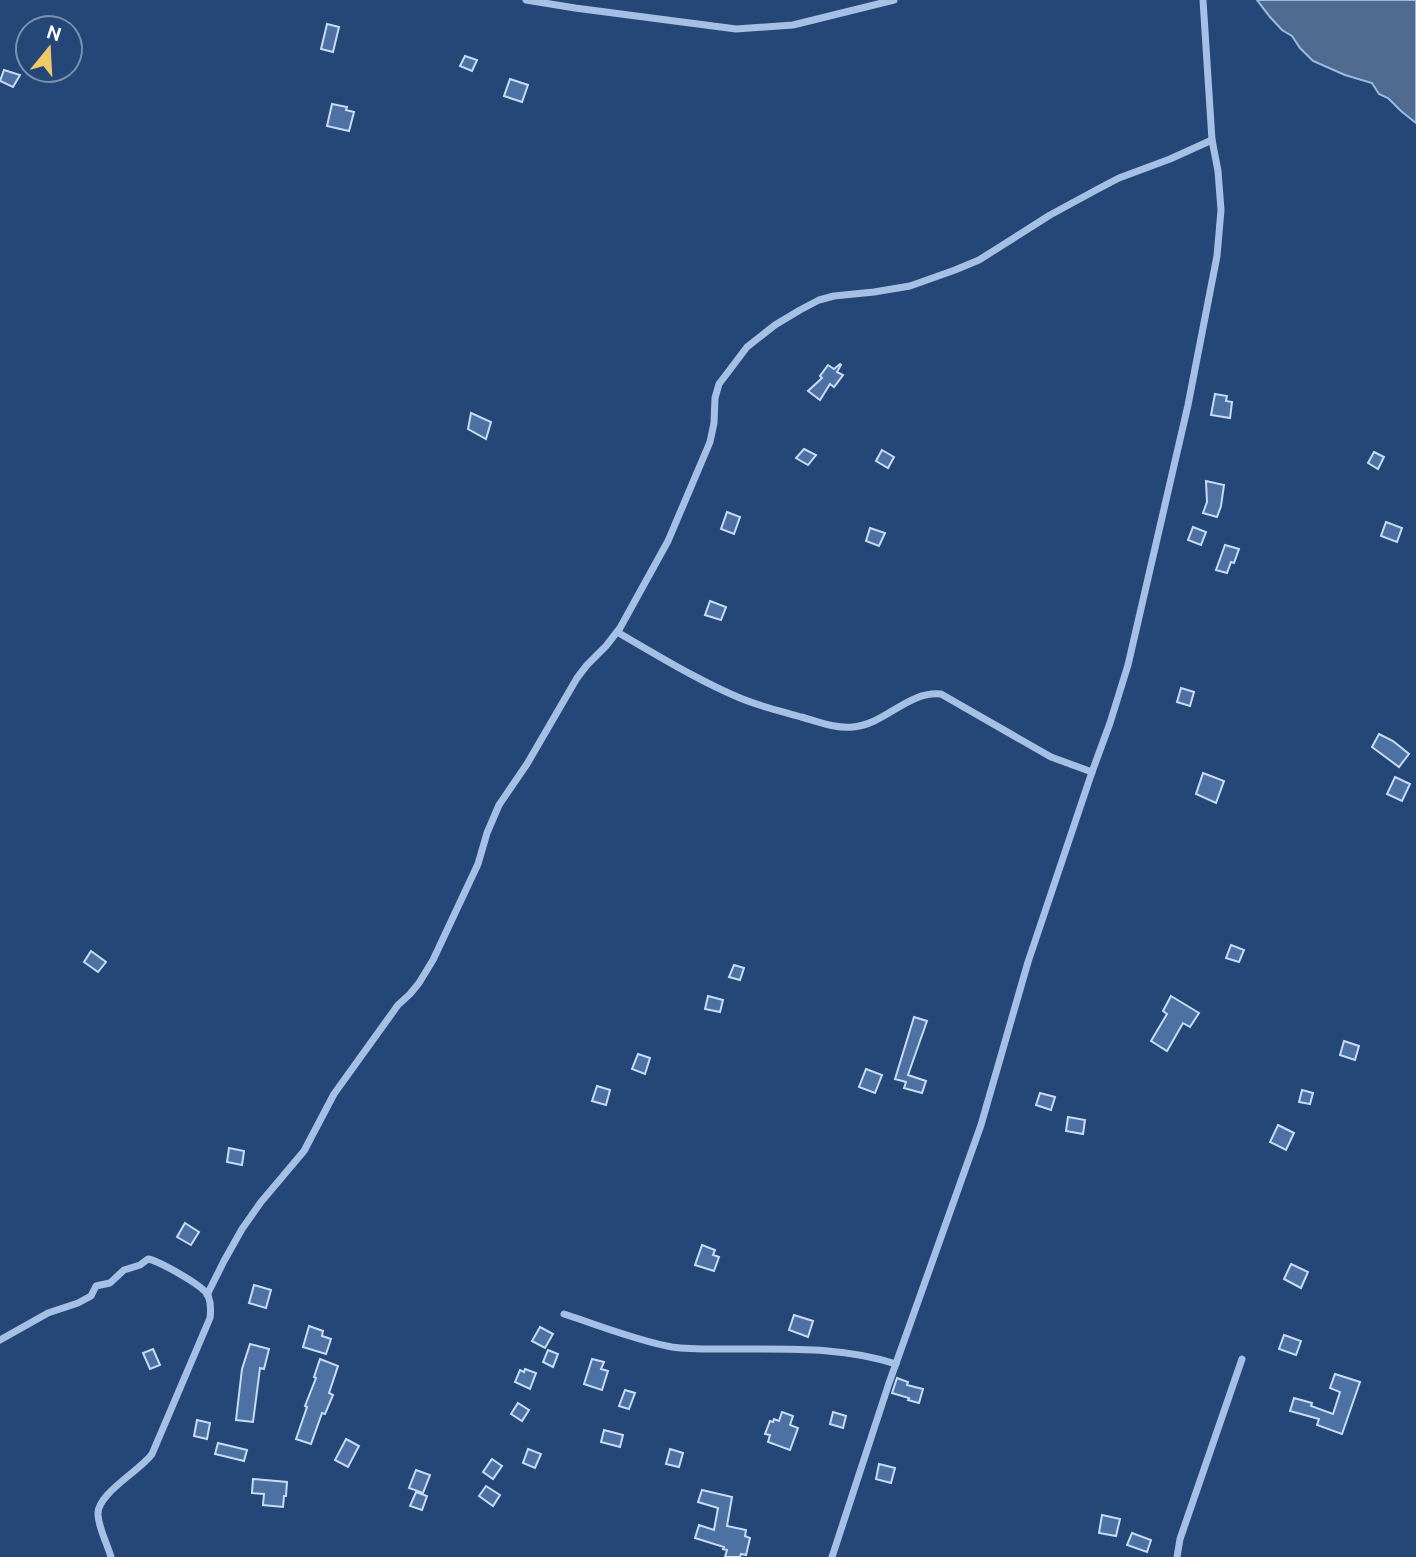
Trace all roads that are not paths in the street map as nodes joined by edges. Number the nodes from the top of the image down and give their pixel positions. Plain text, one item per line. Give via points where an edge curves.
1 (526, 0) edge
2 (894, 0) edge
3 (1203, 0) edge
4 (1212, 140) junction
5 (617, 632) junction
6 (1092, 772) junction
7 (208, 1295) junction
8 (564, 1314) dead end
9 (0, 1340) edge
10 (1242, 1359) dead end
11 (896, 1364) junction
12 (111, 1557) edge
13 (832, 1557) edge
14 (1177, 1557) edge

1 - 2 street via 736,29 793,25
3 - 4 street
4 - 5 street via 1098,188 979,260 910,286 819,300 747,347 719,384 710,442 697,475 668,541
4 - 6 street via 1221,210 1205,325 1128,665
5 - 6 street via 739,697 839,727 860,726 916,697 941,694 1051,757
5 - 7 street via 577,678 499,804 478,864 426,972 334,1094 304,1151 242,1229
6 - 11 street via 1028,962 981,1125
7 - 9 street via 148,1259 124,1270 110,1283 96,1286 91,1296
7 - 12 street via 209,1318 152,1454 105,1497 98,1511
8 - 11 street via 672,1347 834,1350
10 - 14 street
11 - 13 street

